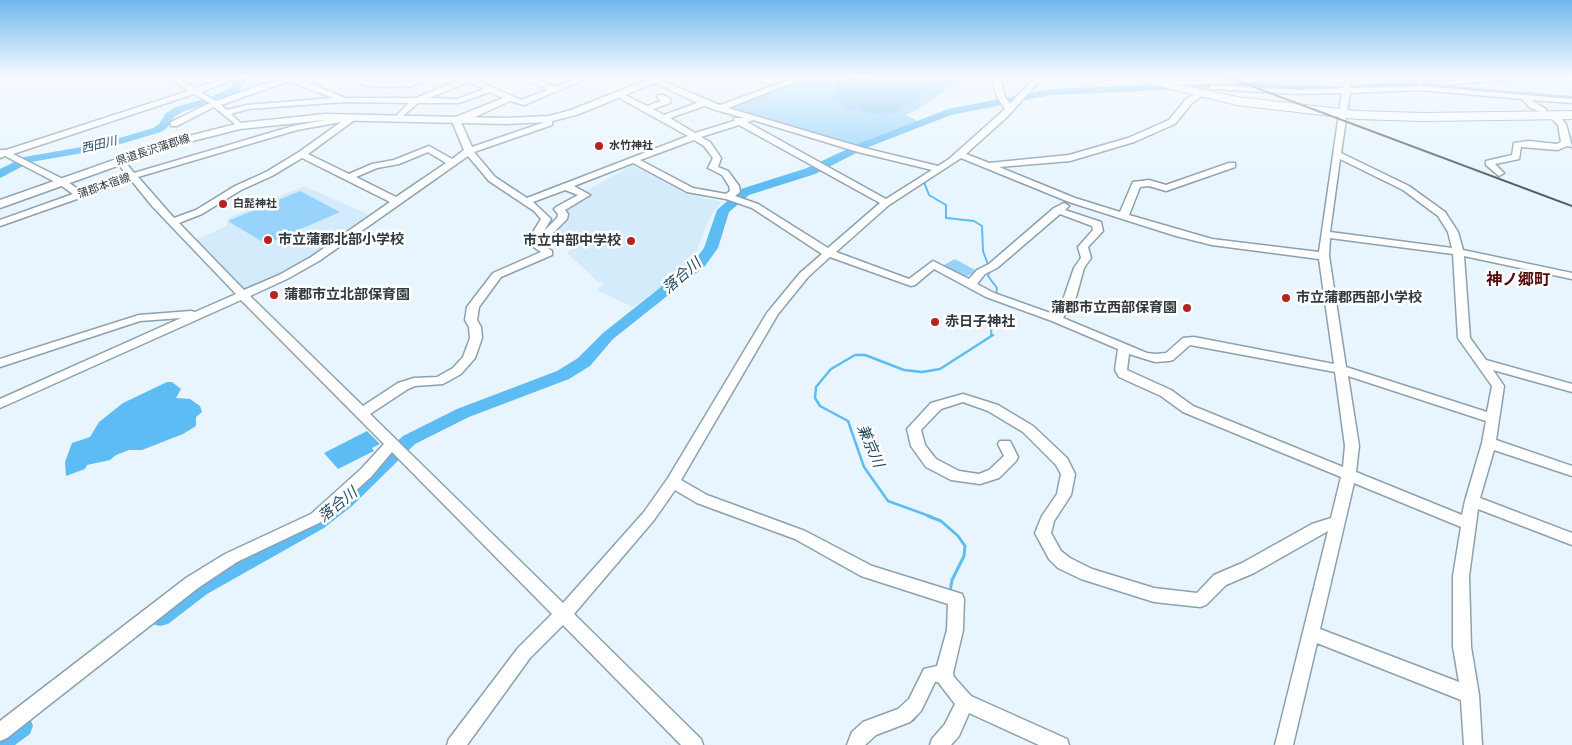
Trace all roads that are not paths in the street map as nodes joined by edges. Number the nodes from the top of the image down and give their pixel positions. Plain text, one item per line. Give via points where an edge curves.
1 (1343, 111) edge
2 (132, 112) edge
3 (194, 112) edge
4 (230, 112) edge
5 (405, 112) edge
6 (479, 112) edge
7 (577, 112) edge
8 (652, 112) edge
9 (689, 112) edge
10 (723, 112) edge
11 (731, 112) edge
12 (1006, 112) edge
13 (1180, 112) edge
14 (1353, 112) edge
15 (1563, 112) edge
16 (226, 113) joint
17 (1548, 113) junction
18 (1572, 115) edge
19 (353, 117) junction
20 (398, 118) junction
21 (664, 118) junction
22 (751, 118) junction
23 (456, 119) junction
24 (549, 119) junction
25 (741, 121) junction
26 (174, 124) dead end
27 (240, 126) junction
28 (694, 136) junction
29 (1569, 143) edge
30 (469, 150) junction
31 (2, 153) edge
32 (302, 154) junction
33 (959, 154) junction
34 (1337, 154) junction
35 (632, 160) junction
36 (120, 161) junction
37 (452, 163) junction
38 (985, 165) junction
39 (1232, 166) dead end
40 (940, 169) junction
41 (1499, 173) dead end
42 (134, 176) junction
43 (348, 178) junction
44 (62, 182) junction
45 (565, 186) junction
46 (79, 194) junction
47 (732, 199) junction
48 (1072, 200) junction
49 (396, 201) junction
50 (524, 202) junction
51 (886, 203) junction
52 (0, 204) edge
53 (1057, 210) junction
54 (1123, 217) junction
55 (174, 222) junction
56 (0, 223) edge
57 (1325, 234) junction
58 (536, 244) junction
59 (1458, 252) junction
60 (828, 253) junction
61 (1324, 256) junction
62 (1572, 276) edge
63 (971, 284) junction
64 (243, 295) junction
65 (201, 313) junction
66 (1056, 319) junction
67 (1124, 349) junction
68 (1482, 363) junction
69 (0, 364) edge
70 (1341, 369) junction
71 (1572, 388) edge
72 (0, 404) edge
73 (360, 414) junction
74 (1494, 419) junction
75 (1489, 443) junction
76 (1005, 444) dead end
77 (397, 448) junction
78 (1572, 471) edge
79 (1349, 474) junction
80 (673, 482) junction
81 (1472, 501) junction
82 (1338, 522) junction
83 (1469, 524) junction
84 (1572, 539) edge
85 (563, 614) junction
86 (1311, 633) junction
87 (938, 674) junction
88 (1470, 695) junction
89 (965, 702) junction
90 (0, 732) edge
91 (456, 745) edge
92 (694, 745) edge
93 (856, 745) edge
94 (939, 745) edge
95 (1060, 745) edge
96 (1284, 745) edge
97 (1472, 745) edge

1 - 34 street
2 - 31 street
3 - 26 street
4 - 16 street
5 - 20 street
6 - 23 street
7 - 24 main road, 県道長沢蒲郡線
8 - 21 street
9 - 21 street
10 - 25 street
11 - 22 street
12 - 33 street
13 - 38 street via 1172,122 1131,140 1070,158
14 - 17 highway via 1424,117
15 - 17 highway
16 - 27 street
17 - 18 highway
17 - 29 street via 1562,124
19 - 20 main road, 県道長沢蒲郡線
19 - 27 main road, 県道長沢蒲郡線 via 299,118
19 - 32 street
19 - 42 street, 蒲郡本宿線 via 296,128
20 - 23 main road, 県道長沢蒲郡線
21 - 28 street
22 - 25 street
22 - 40 street
23 - 24 main road, 県道長沢蒲郡線
23 - 30 street
24 - 30 street via 548,123
25 - 28 street
25 - 51 street
27 - 36 main road, 県道長沢蒲郡線 via 178,141
28 - 35 street
28 - 47 street via 707,144 717,158 713,168 725,173 734,186
29 - 41 street via 1558,147 1517,145 1516,157 1488,163
30 - 37 street
30 - 50 street via 492,179
31 - 44 street
32 - 43 street
32 - 55 street via 200,212
33 - 38 street
33 - 40 street
34 - 57 street
34 - 59 street via 1429,203 1442,214 1454,232
35 - 45 street
35 - 47 street via 690,190
36 - 42 street
36 - 44 main road, 県道長沢蒲郡線
37 - 43 street via 429,149
37 - 49 street
38 - 48 street
39 - 54 street via 1166,188 1149,183 1136,184
40 - 51 street
42 - 46 street, 蒲郡本宿線
42 - 55 street via 155,204
43 - 49 street
44 - 46 street
44 - 52 main road, 県道長沢蒲郡線
45 - 50 street
45 - 58 street via 585,195 560,209 562,219
46 - 56 street, 蒲郡本宿線
47 - 60 street via 755,206
48 - 53 street
48 - 54 street
49 - 64 street via 315,260
50 - 58 street via 537,209 546,220 535,236
51 - 60 street
53 - 63 street
53 - 66 street via 1097,224 1098,231 1083,247 1086,258 1079,268 1070,297
54 - 61 street via 1212,242
55 - 64 street
57 - 59 street
57 - 61 street
58 - 73 street via 548,253 497,275 473,307 471,320 476,338 469,358 457,371 439,381 403,386
59 - 62 street
59 - 68 street via 1464,338
60 - 63 street via 911,283 933,264
60 - 80 street via 804,275 773,313
61 - 70 street
63 - 66 street via 990,295
64 - 65 street
64 - 73 street
65 - 69 street via 139,318
65 - 72 street
66 - 67 street
67 - 70 street via 1162,358 1173,356 1187,341 1194,341
67 - 79 street via 1124,374 1166,394 1188,409
68 - 71 street
68 - 74 street via 1498,386
70 - 74 street
70 - 79 street via 1352,446
73 - 77 street
74 - 75 street
75 - 78 street
75 - 81 street
76 - 82 street via 1010,457 994,474 980,479 956,476 931,463 918,446 914,429 936,406 963,398 993,408 1028,429 1062,462 1068,474 1064,494 1042,533 1055,555 1087,574 1154,595 1200,600 1220,580 1248,568 1317,528
77 - 85 street
77 - 90 street via 316,518 231,558 192,583
79 - 82 street
79 - 83 street
80 - 85 street via 649,516
80 - 87 street via 702,499 800,535 866,571 956,599 955,630
81 - 83 street
81 - 84 street
82 - 86 street
83 - 88 street via 1461,576 1462,647
85 - 91 street via 524,653
85 - 92 street
86 - 88 street
86 - 96 street
87 - 89 street
87 - 93 street via 910,711 899,719 870,728
88 - 97 street
89 - 94 street via 952,730
89 - 95 street

